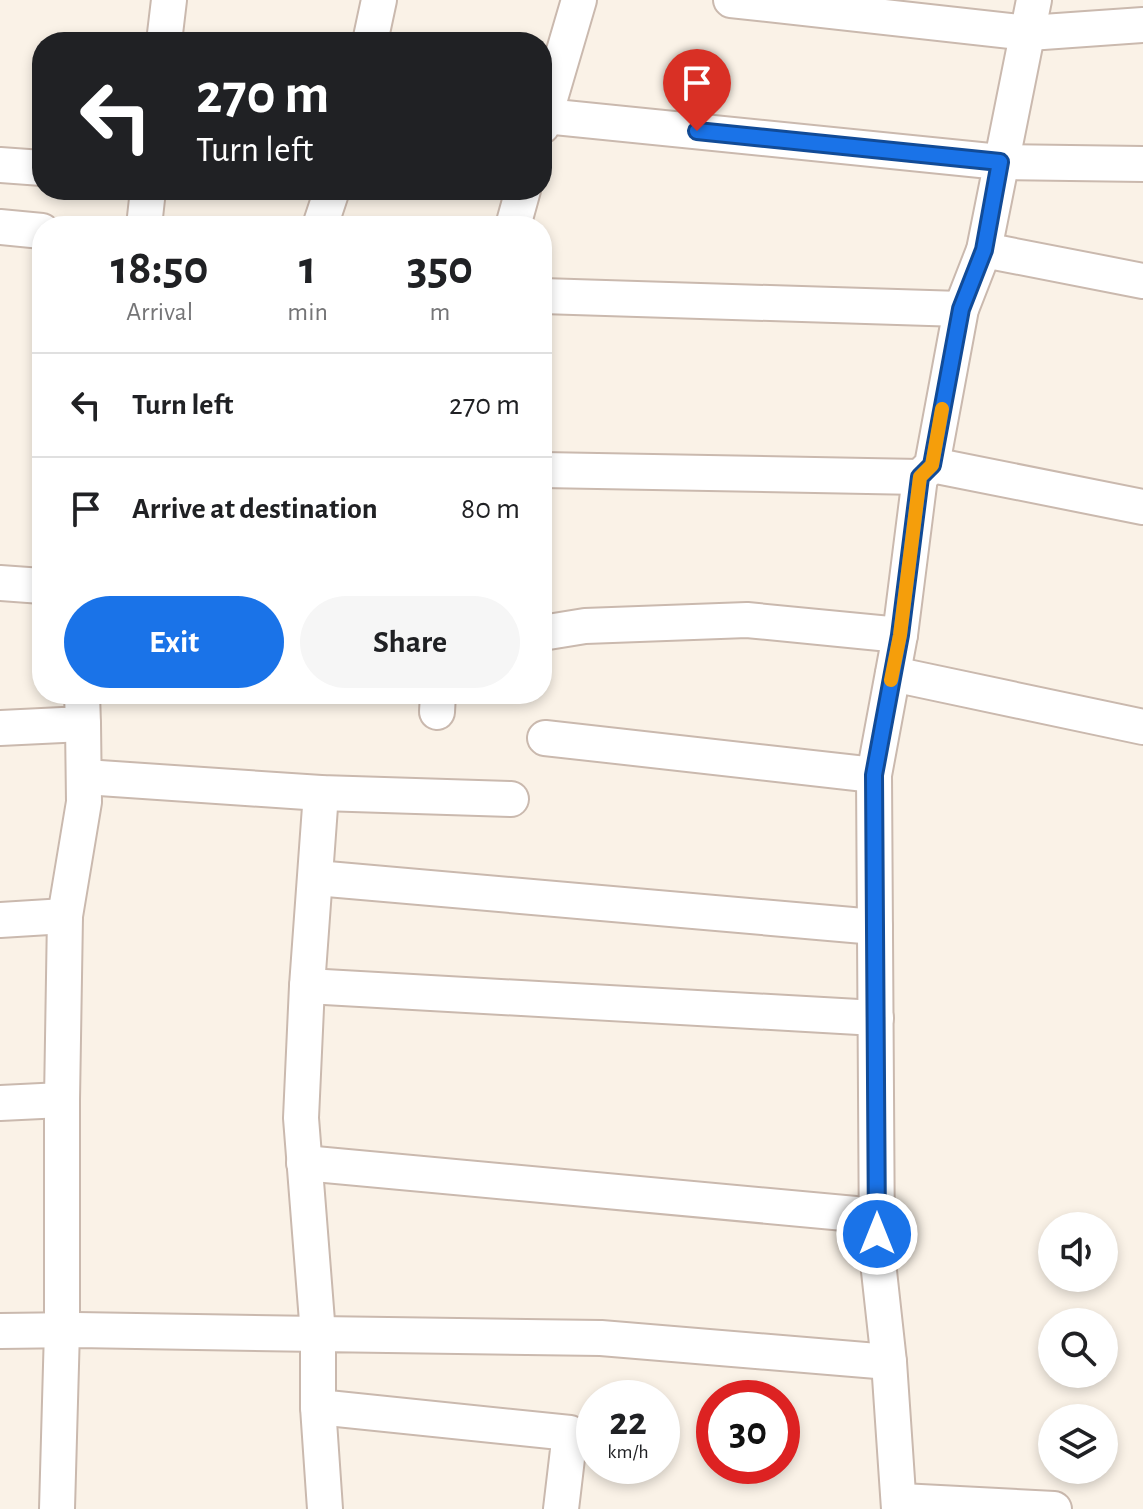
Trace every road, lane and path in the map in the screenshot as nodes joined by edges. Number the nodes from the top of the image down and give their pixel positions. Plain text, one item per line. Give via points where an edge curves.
1 (169, 0) edge
2 (379, 0) edge
3 (579, 0) edge
4 (731, 0) edge
5 (883, 8) edge
6 (1032, 16) edge
7 (1132, 17) edge
8 (165, 32) edge
9 (372, 32) edge
10 (552, 93) edge
11 (552, 122) edge
12 (1000, 162) junction
13 (1143, 164) edge
14 (0, 165) edge
15 (32, 167) edge
16 (0, 227) edge
17 (32, 230) edge
18 (984, 250) junction
19 (1143, 281) edge
20 (552, 296) edge
21 (961, 309) junction
22 (552, 470) edge
23 (926, 471) junction
24 (1143, 507) edge
25 (0, 583) edge
26 (32, 585) edge
27 (552, 631) edge
28 (900, 635) junction
29 (893, 674) junction
30 (82, 709) edge
31 (1143, 727) edge
32 (0, 728) edge
33 (545, 738) dead end
34 (874, 775) junction
35 (85, 777) junction
36 (321, 793) junction
37 (511, 799) dead end
38 (316, 878) junction
39 (65, 916) junction
40 (0, 920) edge
41 (875, 927) junction
42 (307, 986) junction
43 (876, 1018) junction
44 (62, 1100) junction
45 (0, 1103) edge
46 (304, 1163) junction
47 (877, 1216) junction
48 (62, 1330) junction
49 (0, 1331) edge
50 (318, 1334) junction
51 (889, 1362) junction
52 (318, 1407) junction
53 (900, 1505) edge
54 (57, 1509) edge
55 (325, 1509) edge
56 (561, 1509) edge
57 (1054, 1509) edge

1 - 8 street
2 - 9 street
3 - 10 street
4 - 5 street
5 - 6 street
6 - 7 street
6 - 12 street
11 - 12 street
12 - 13 street
12 - 18 street
14 - 15 street
16 - 17 street
18 - 19 street
18 - 21 street
20 - 21 street
21 - 23 street
22 - 23 street
23 - 24 street
23 - 28 street
25 - 26 street
27 - 28 street via 747,620
28 - 29 street
29 - 31 street
29 - 34 street
30 - 32 street
30 - 35 street
33 - 34 street
34 - 41 street
35 - 36 street
35 - 39 street
36 - 37 street
36 - 38 street
38 - 41 street
38 - 42 street
39 - 40 street
39 - 44 street
41 - 43 street
42 - 43 street
42 - 46 street
43 - 47 street
44 - 45 street
44 - 48 street
46 - 47 street
46 - 50 street
47 - 51 street
48 - 49 street
48 - 50 street
48 - 54 street
50 - 51 street via 601,1338
50 - 52 street
51 - 53 street
52 - 55 street
52 - 56 street via 570,1433
53 - 57 street

